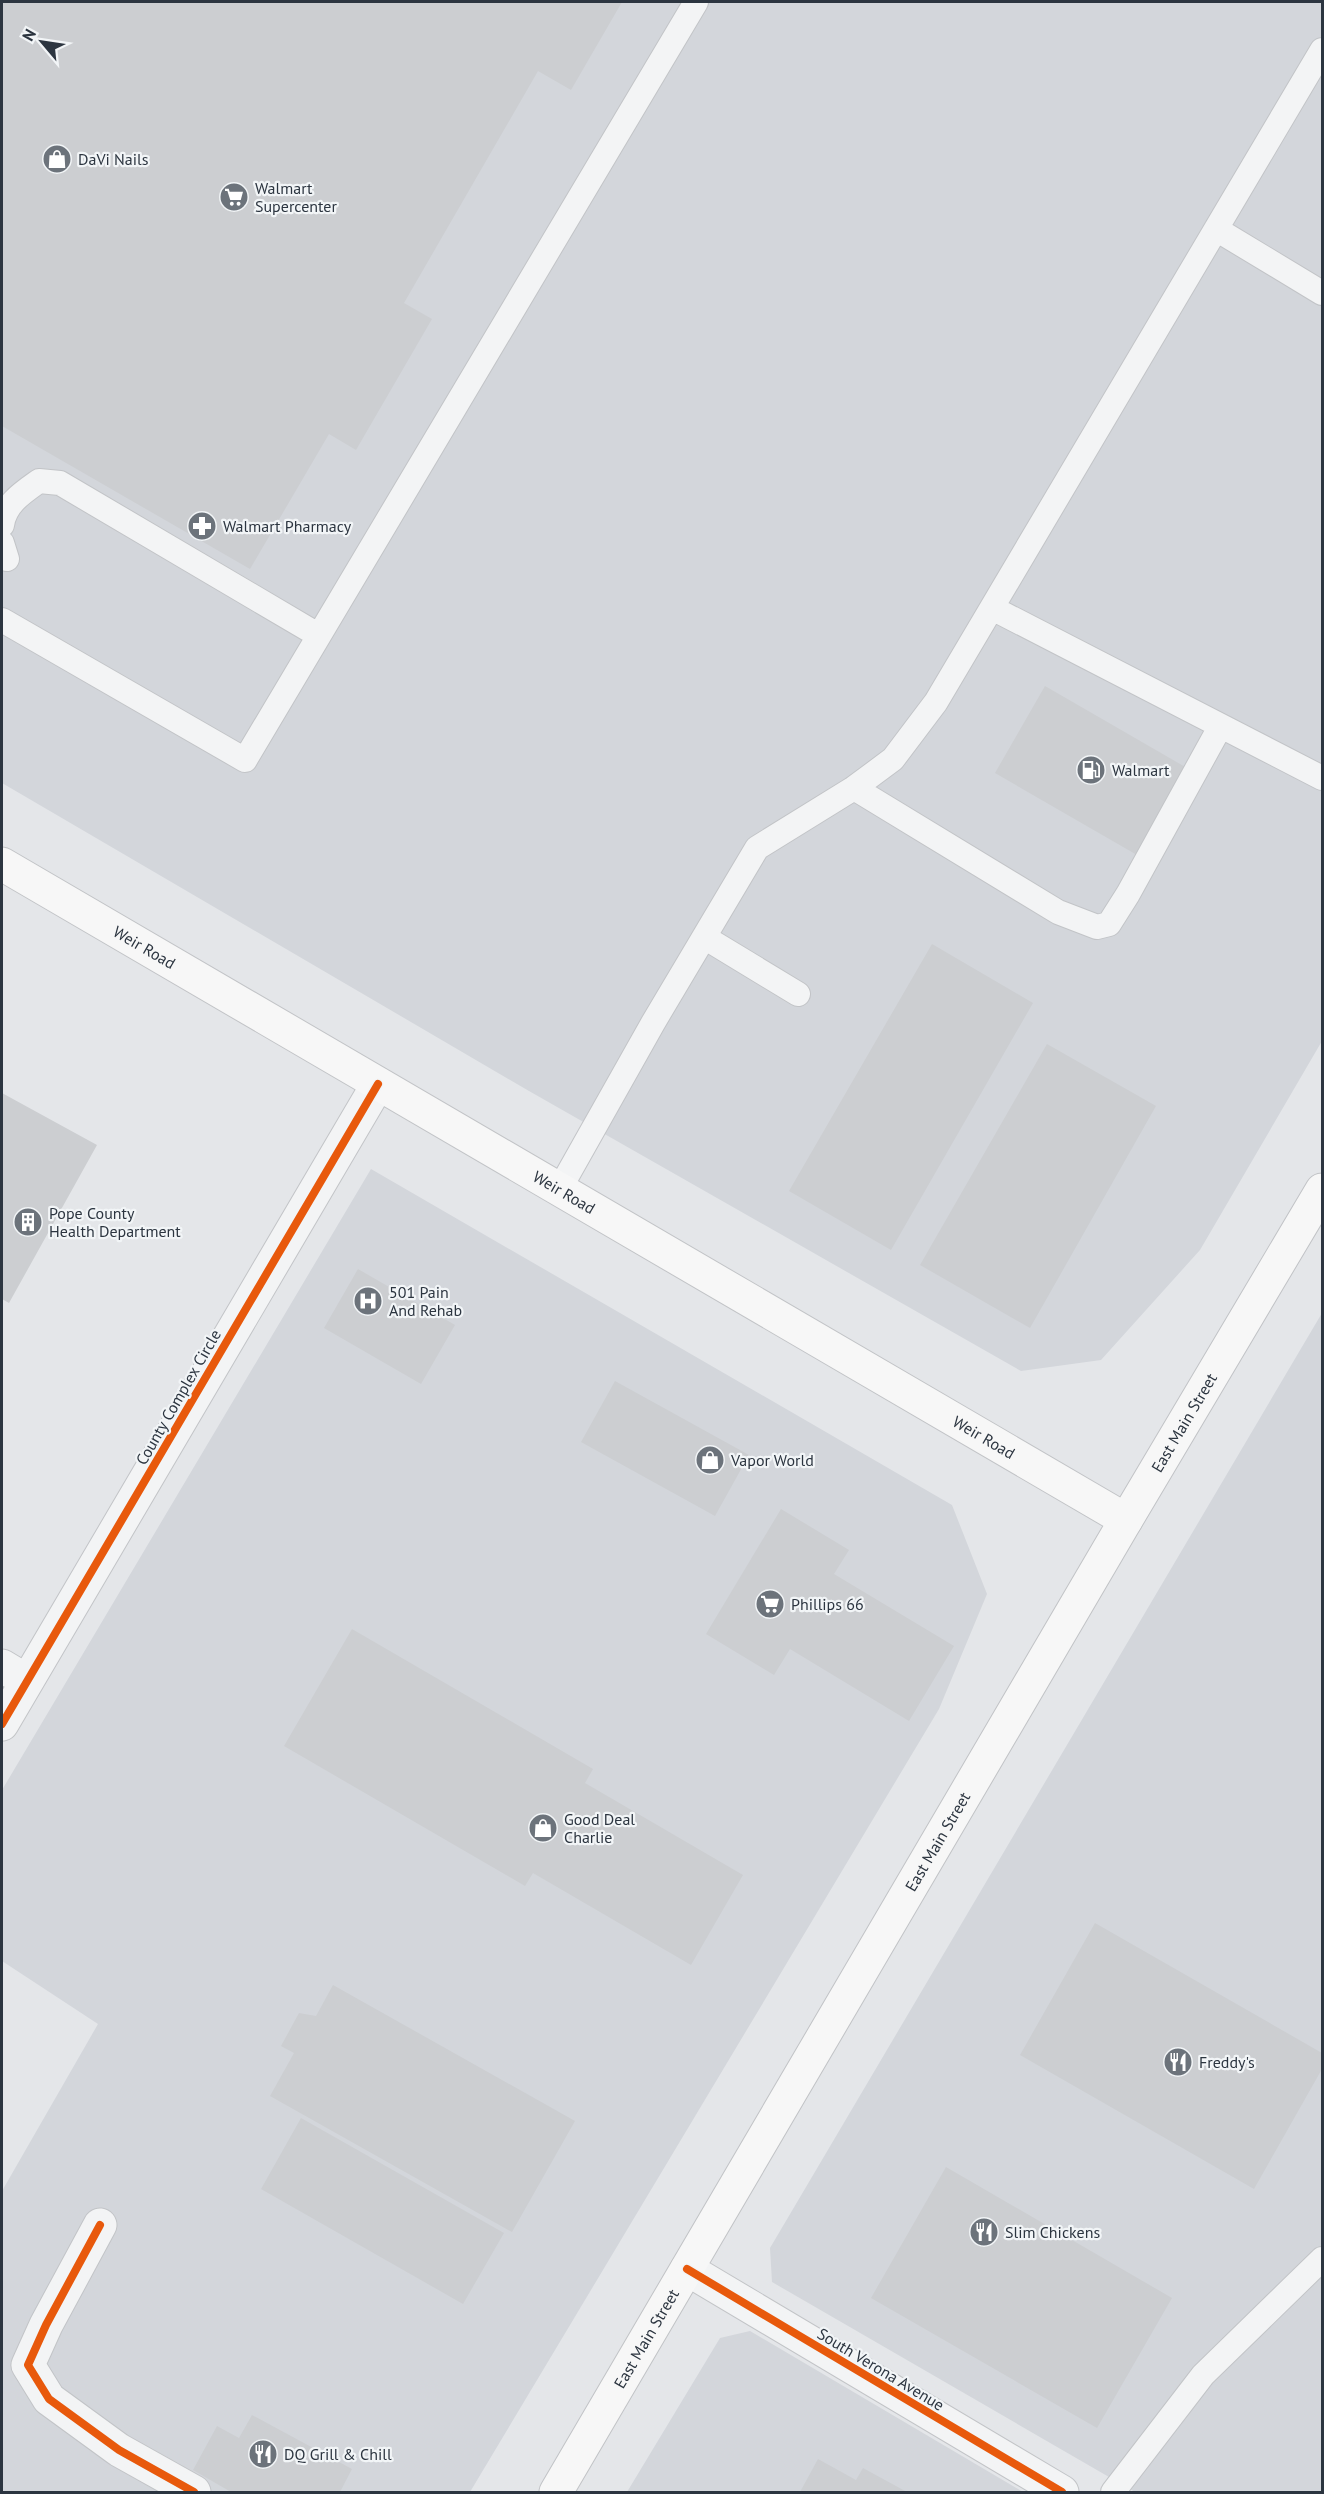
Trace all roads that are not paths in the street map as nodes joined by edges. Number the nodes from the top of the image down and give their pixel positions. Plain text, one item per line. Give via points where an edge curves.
1 (696, 2) edge
2 (1323, 50) edge
3 (1215, 229) junction
4 (1323, 293) edge
5 (2, 525) edge
6 (992, 608) junction
7 (2, 620) edge
8 (318, 635) junction
9 (1220, 727) junction
10 (1323, 778) edge
11 (854, 788) junction
12 (2, 864) edge
13 (704, 937) junction
14 (798, 994) dead end
15 (378, 1084) junction
16 (559, 1190) junction
17 (1323, 1190) edge
18 (1126, 1520) junction
19 (14, 1673) edge
20 (2, 1724) edge
21 (100, 2224) dead end
22 (1323, 2259) edge
23 (687, 2268) junction
24 (194, 2493) edge
25 (556, 2493) edge
26 (1062, 2493) edge
27 (1113, 2493) edge

1 - 8 lane
2 - 3 lane
3 - 4 lane
3 - 6 lane
5 - 8 lane via 3,516 16,497 39,481 60,483
6 - 9 lane
6 - 11 lane via 936,702 893,759
7 - 8 lane via 245,760
9 - 10 lane
9 - 11 lane via 1128,894 1109,924 1097,927 1058,912
11 - 13 lane via 757,848
12 - 15 main road, Weir Road
13 - 14 lane
13 - 16 lane
15 - 16 main road, Weir Road
15 - 19 street, County Complex Circle
16 - 18 main road, Weir Road
17 - 18 main road, East Main Street
18 - 23 main road, East Main Street
19 - 20 street, County Complex Circle
21 - 24 street via 28,2365 50,2399 119,2450
22 - 27 lane via 1203,2375
23 - 25 main road, East Main Street
23 - 26 street, South Verona Avenue

